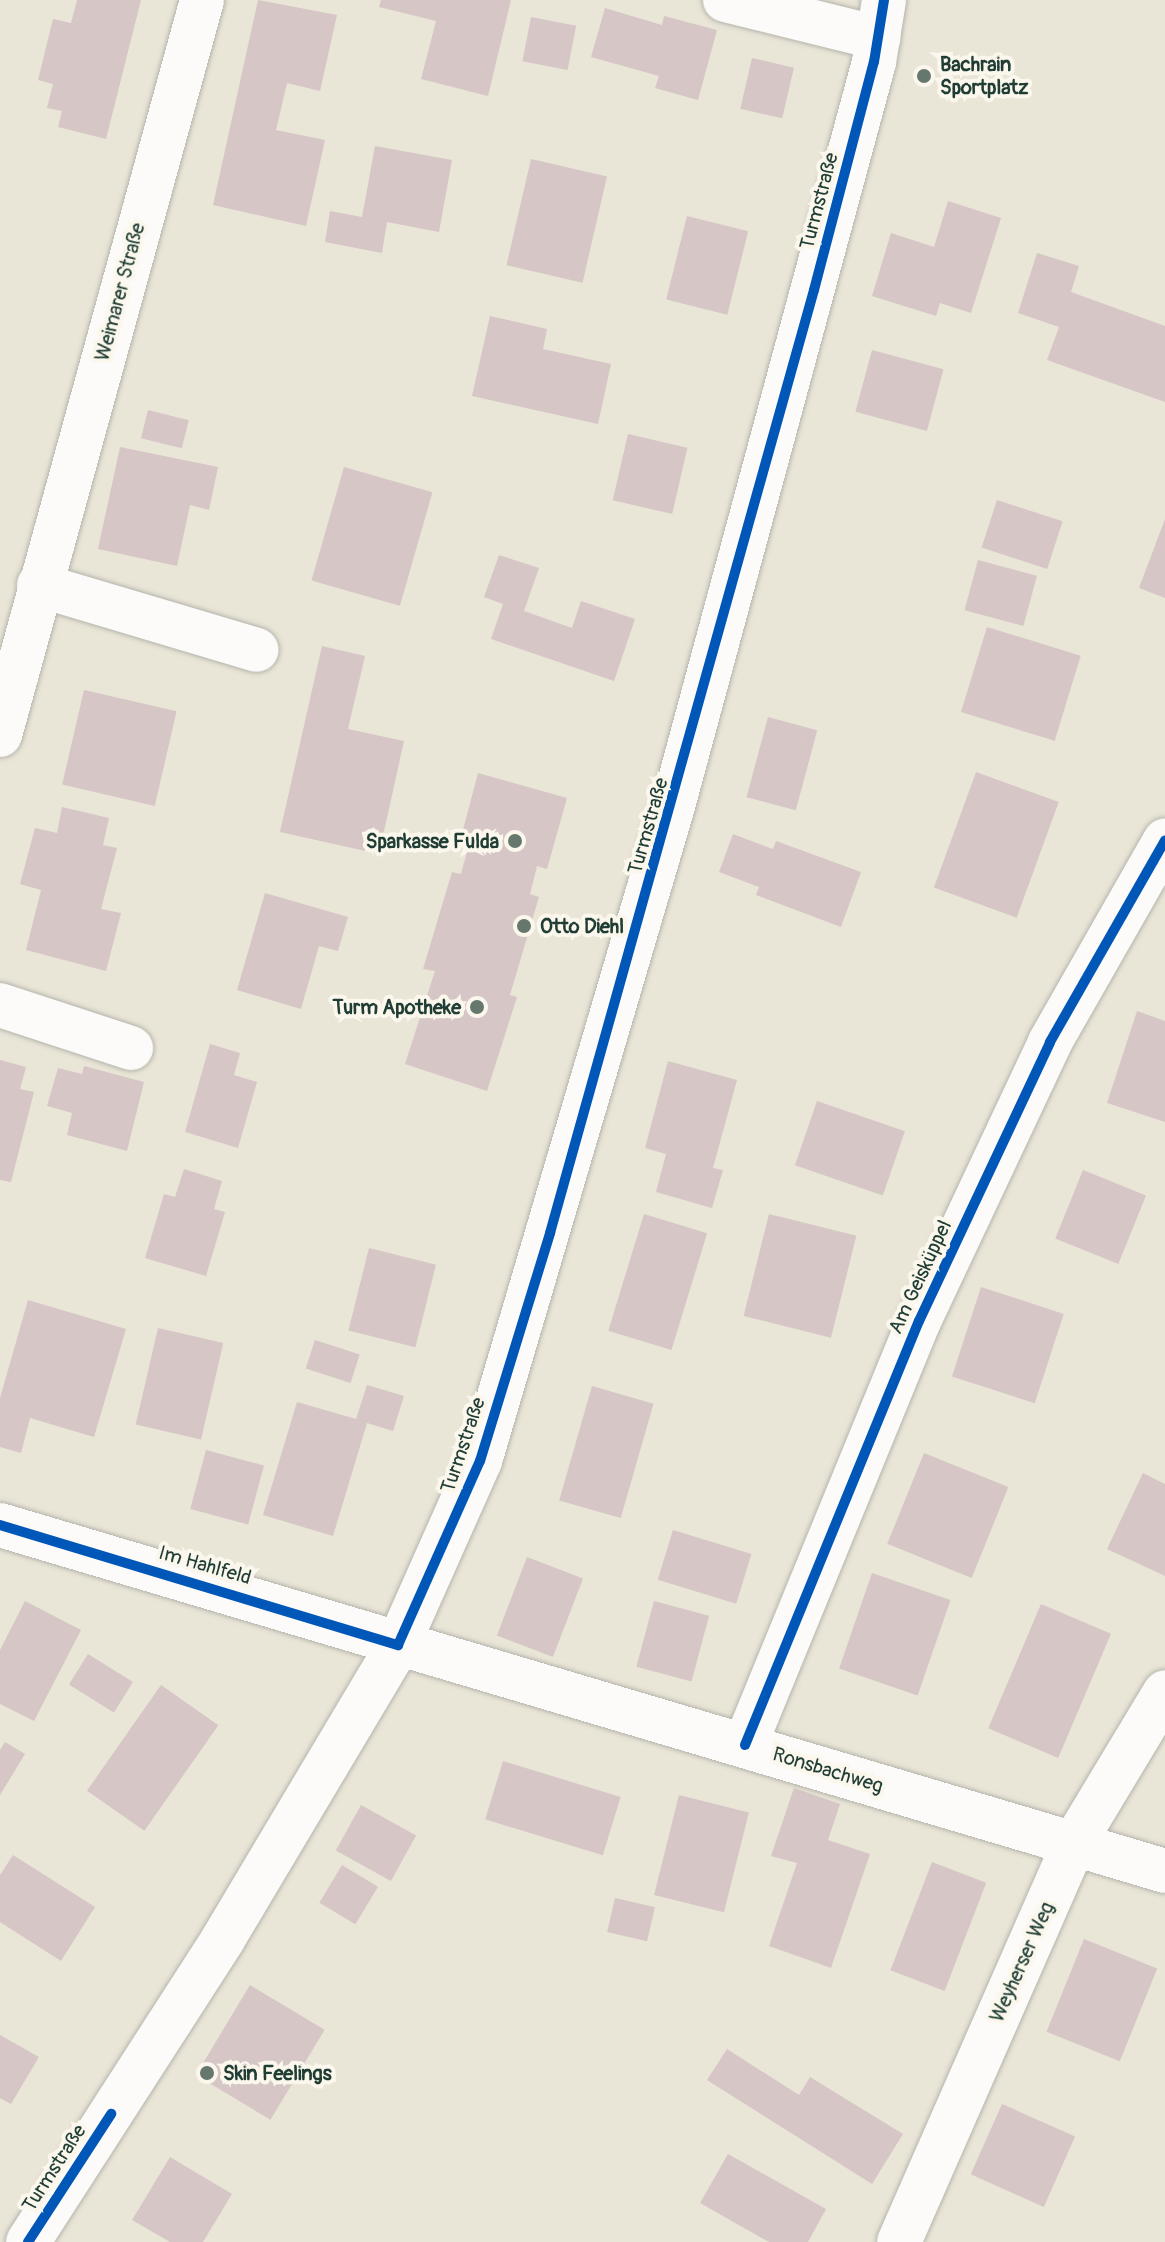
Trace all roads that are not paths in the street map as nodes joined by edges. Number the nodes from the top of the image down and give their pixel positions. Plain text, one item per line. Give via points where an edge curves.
1 (202, 0) edge
2 (725, 0) edge
3 (881, 19) edge
4 (39, 585) junction
5 (257, 650) dead end
6 (0, 735) edge
7 (1165, 840) edge
8 (0, 1005) edge
9 (131, 1048) dead end
10 (0, 1525) edge
11 (398, 1645) junction
12 (1165, 1692) edge
13 (745, 1745) junction
14 (1074, 1843) junction
15 (1165, 1871) edge
16 (28, 2242) edge
17 (899, 2242) edge

1 - 4 street, Weimarer Straße
2 - 3 street, Turmstraße
3 - 11 street, Turmstraße via 681,776 550,1233 480,1461
4 - 5 street
4 - 6 street, Weimarer Straße
7 - 13 street, Am Geisküppel via 1050,1042 919,1321
8 - 9 street
10 - 11 street, Im Hahlfeld
11 - 13 street, Ronsbachweg
11 - 16 street, Turmstraße via 223,1939
12 - 14 street, Weyherser Weg
13 - 14 street, Ronsbachweg
14 - 15 street, Ronsbachweg
14 - 17 street, Weyherser Weg

